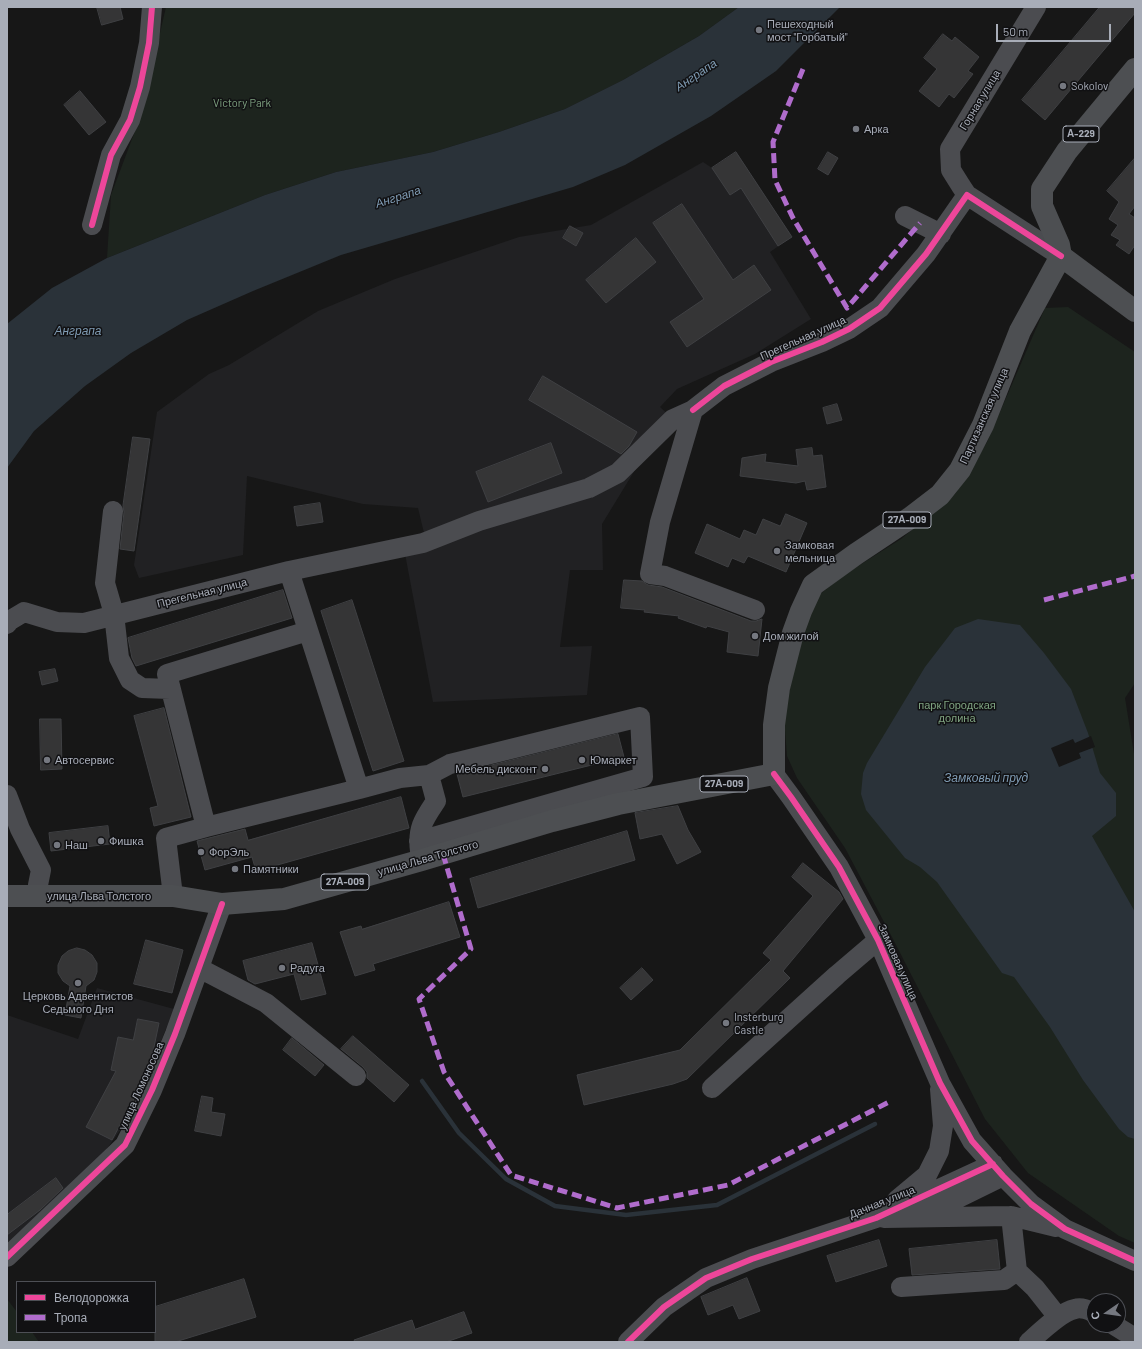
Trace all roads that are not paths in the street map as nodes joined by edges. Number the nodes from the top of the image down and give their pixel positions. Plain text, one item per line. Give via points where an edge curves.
1 (152, 7) edge
2 (1036, 7) edge
3 (1135, 69) edge
4 (967, 195) junction
5 (905, 216) dead end
6 (92, 225) dead end
7 (941, 234) junction
8 (1061, 256) junction
9 (1135, 311) edge
10 (693, 410) junction
11 (113, 511) dead end
12 (289, 571) junction
13 (755, 610) dead end
14 (114, 614) junction
15 (7, 624) edge
16 (308, 630) junction
17 (170, 689) junction
18 (429, 774) junction
19 (774, 774) junction
20 (358, 789) junction
21 (7, 795) edge
22 (206, 828) junction
23 (420, 851) junction
24 (7, 896) edge
25 (37, 896) junction
26 (173, 896) junction
27 (222, 904) junction
28 (878, 940) junction
29 (199, 968) junction
30 (356, 1076) dead end
31 (940, 1083) junction
32 (712, 1088) dead end
33 (998, 1170) junction
34 (1011, 1216) junction
35 (876, 1218) junction
36 (1065, 1229) junction
37 (7, 1257) edge
38 (1135, 1261) edge
39 (1017, 1271) junction
40 (901, 1287) dead end
41 (1086, 1309) edge
42 (1058, 1318) junction
43 (1126, 1332) edge
44 (1135, 1338) edge
45 (628, 1342) edge
46 (1029, 1342) edge

1 - 6 street via 149,43 140,87 130,120 111,155
2 - 4 street, Горная улица via 950,149 951,170
3 - 8 main road, А-229 via 1067,151 1042,189 1042,206
4 - 7 street, Прегельная улица
4 - 8 street
5 - 7 street
7 - 10 street, Прегельная улица via 880,308 849,329 771,362 724,386
8 - 9 main road
8 - 19 main road, Партизанская улица / 27А-009 via 1020,332 983,425 960,470 940,495 813,585 793,633 779,688 774,725
10 - 12 street, Прегельная улица via 673,419 618,473 589,488 479,521 423,543
10 - 13 street via 660,522 650,574 665,576
11 - 14 street via 105,583
12 - 14 street, Прегельная улица
12 - 16 street
14 - 15 street, Прегельная улица via 84,623 57,622 24,612 9,620
14 - 17 street via 119,658 130,680 142,688
16 - 17 street via 167,674
16 - 20 street
17 - 22 street
18 - 20 street via 400,778
18 - 23 street via 436,801 419,832
18 - 23 street via 450,764 640,717 642,777
19 - 23 main road, улица Льва Толстого / 27А-009 via 618,804
19 - 28 street, Замковая улица via 839,867
20 - 22 street
21 - 25 street via 20,830 41,870
22 - 26 street via 166,838
23 - 27 main road, улица Льва Толстого / 27А-009 via 284,899
24 - 25 main road, улица Льва Толстого / 27А-009
25 - 26 main road, улица Льва Толстого / 27А-009
26 - 27 main road, улица Льва Толстого / 27А-009
27 - 29 street, улица Ломоносова
28 - 31 street, Замковая улица
28 - 32 street
29 - 30 street via 266,1003
29 - 37 street, улица Ломоносова via 152,1090 125,1145
31 - 33 street, Замковая улица via 972,1141
31 - 35 street, Дачная улица via 943,1126 939,1151 927,1175
33 - 35 street, Дачная улица via 948,1202
33 - 36 street, Дачная улица via 1031,1204
34 - 35 street, Дачная улица
34 - 36 street, Дачная улица
34 - 39 street
35 - 45 street, Дачная улица via 752,1259 706,1278 664,1307
36 - 38 street, Дачная улица
39 - 40 street via 1004,1280
39 - 42 street via 1035,1288
41 - 42 street via 1076,1308
42 - 46 street
43 - 44 street

